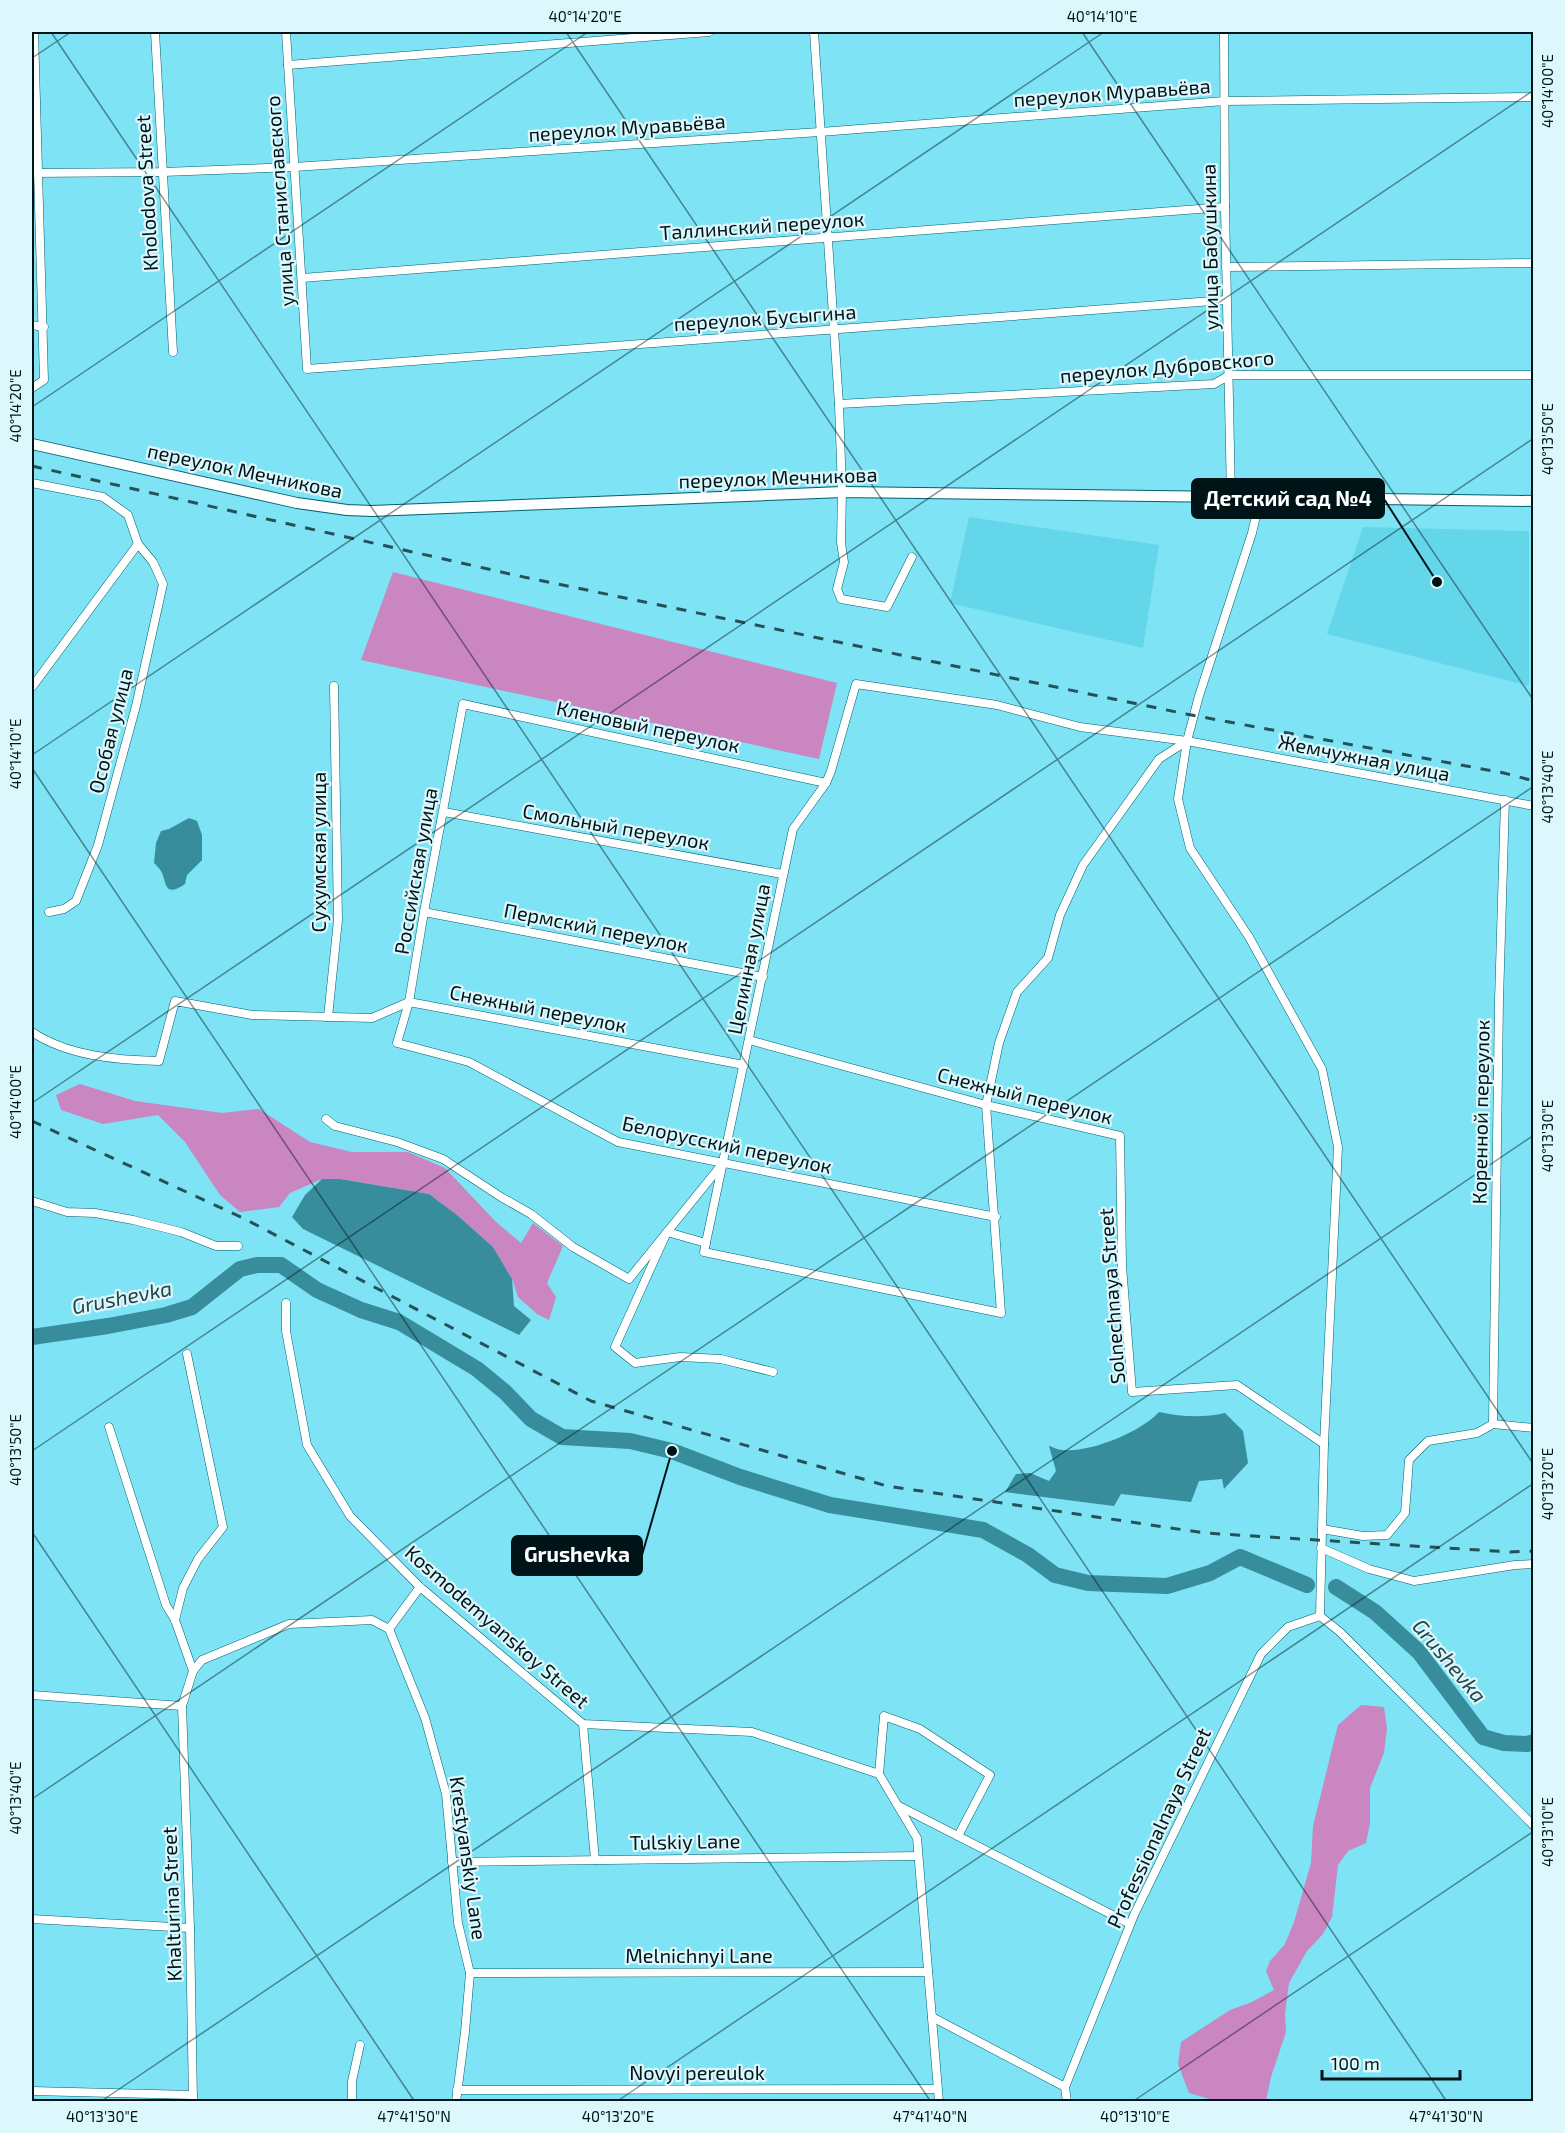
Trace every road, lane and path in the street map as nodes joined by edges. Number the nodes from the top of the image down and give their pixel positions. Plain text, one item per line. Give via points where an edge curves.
1 (34, 32) edge
2 (155, 32) edge
3 (286, 32) edge
4 (709, 32) edge
5 (814, 32) edge
6 (1224, 32) edge
7 (288, 65) junction
8 (1533, 96) edge
9 (1225, 101) junction
10 (820, 132) junction
11 (294, 167) junction
12 (163, 172) junction
13 (35, 173) edge
14 (1225, 207) junction
15 (826, 238) junction
16 (1533, 263) edge
17 (1226, 267) junction
18 (302, 278) junction
19 (1227, 300) junction
20 (32, 325) edge
21 (44, 327) junction
22 (834, 330) junction
23 (173, 352) dead end
24 (307, 369) joint
25 (1230, 375) junction
26 (1533, 375) edge
27 (32, 388) edge
28 (839, 404) junction
29 (32, 444) edge
30 (32, 483) edge
31 (842, 492) junction
32 (1231, 497) junction
33 (1260, 498) junction
34 (1533, 501) edge
35 (138, 544) junction
36 (912, 557) dead end
37 (334, 686) dead end
38 (32, 687) edge
39 (464, 704) joint
40 (1188, 741) junction
41 (826, 783) junction
42 (1505, 800) junction
43 (1533, 806) edge
44 (444, 812) junction
45 (782, 874) junction
46 (50, 912) dead end
47 (424, 912) junction
48 (763, 977) junction
49 (409, 1002) junction
50 (328, 1017) junction
51 (32, 1032) edge
52 (749, 1040) junction
53 (396, 1043) joint
54 (744, 1065) junction
55 (986, 1105) junction
56 (326, 1119) dead end
57 (1120, 1136) joint
58 (723, 1162) junction
59 (32, 1201) edge
60 (996, 1217) junction
61 (667, 1232) junction
62 (706, 1243) junction
63 (238, 1246) dead end
64 (286, 1303) dead end
65 (188, 1354) dead end
66 (773, 1372) dead end
67 (1493, 1424) junction
68 (109, 1427) dead end
69 (1533, 1428) edge
70 (1324, 1444) junction
71 (1322, 1529) junction
72 (1321, 1548) junction
73 (1533, 1564) edge
74 (420, 1587) junction
75 (1320, 1616) junction
76 (175, 1620) junction
77 (389, 1629) junction
78 (193, 1671) junction
79 (32, 1695) edge
80 (182, 1706) junction
81 (583, 1724) junction
82 (879, 1774) junction
83 (898, 1806) junction
84 (1533, 1826) edge
85 (958, 1836) junction
86 (918, 1856) junction
87 (595, 1860) junction
88 (452, 1862) junction
89 (32, 1919) edge
90 (1130, 1924) junction
91 (190, 1928) junction
92 (928, 1972) junction
93 (470, 1973) junction
94 (932, 2017) junction
95 (360, 2045) dead end
96 (1065, 2087) junction
97 (937, 2089) junction
98 (457, 2090) junction
99 (32, 2091) edge
100 (193, 2098) edge
101 (352, 2102) edge
102 (456, 2102) edge
103 (939, 2102) edge
104 (1067, 2102) edge

1 - 13 street
2 - 12 street, Kholodova Street
3 - 7 street, улица Станиславского
4 - 7 street
5 - 10 street
6 - 9 street, улица Бабушкина
7 - 11 street, улица Станиславского
8 - 9 street, переулок Муравьёва
9 - 10 street, переулок Муравьёва
9 - 14 street, улица Бабушкина
10 - 11 street, переулок Муравьёва
10 - 15 street
11 - 12 street, переулок Муравьёва
11 - 18 street, улица Станиславского
12 - 13 street, переулок Муравьёва
12 - 23 street, Kholodova Street
13 - 21 street
14 - 15 street, Таллинский переулок
14 - 17 street, улица Бабушкина
15 - 18 street, Таллинский переулок
15 - 22 street
16 - 17 street
17 - 19 street, улица Бабушкина
18 - 24 street, улица Станиславского
19 - 22 street, переулок Бусыгина
19 - 25 street, улица Бабушкина
20 - 21 street
21 - 27 street via 45,380
22 - 24 street, переулок Бусыгина
22 - 28 street
25 - 26 street, переулок Дубровского
25 - 28 street, переулок Дубровского via 1214,384
25 - 32 street, улица Бабушкина
28 - 31 street
29 - 31 street, переулок Мечникова via 297,503 347,510
30 - 35 street via 103,497 128,515
31 - 32 street, переулок Мечникова
31 - 36 street via 844,562 837,589 841,599 887,607
32 - 33 street, переулок Мечникова
33 - 34 street, переулок Мечникова
33 - 40 street
35 - 38 street
35 - 46 street, Особая улица via 153,562 163,584 136,706 98,845 76,901
37 - 50 street, Сухумская улица via 338,920
39 - 41 street, Кленовый переулок
39 - 44 street, Российская улица
40 - 41 street, Целинная улица via 1080,728 997,705 856,684
40 - 42 street, Жемчужная улица
40 - 55 street via 1159,759 1083,866 1060,915 1048,958 1017,992 999,1043
40 - 70 street via 1178,800 1190,848 1249,937 1322,1069 1338,1148
41 - 45 street, Целинная улица via 793,829
42 - 43 street, Жемчужная улица
42 - 67 street, Коренной переулок
44 - 45 street, Смольный переулок
44 - 47 street, Российская улица
45 - 48 street, Целинная улица
47 - 48 street, Пермский переулок
47 - 49 street, Российская улица
48 - 52 street, Целинная улица
49 - 50 street via 372,1018
49 - 53 street, Российская улица
49 - 54 street, Снежный переулок
50 - 51 street via 252,1015 175,1001 159,1061 100,1056 50,1044
52 - 54 street, Целинная улица
52 - 55 street, Снежный переулок
53 - 58 street, Белорусский переулок via 469,1062 618,1142
54 - 58 street, Целинная улица
55 - 57 street, Снежный переулок
55 - 60 street
56 - 61 street via 335,1126 443,1159 531,1214 573,1247 629,1279
57 - 70 street, Solnechnaya Street via 1122,1266 1132,1392 1237,1385
58 - 60 street, Белорусский переулок
58 - 61 street
58 - 62 street, Целинная улица
59 - 63 street via 67,1212 134,1220 216,1246
60 - 62 street, Целинная улица via 1001,1313 704,1252
61 - 62 street
61 - 66 street via 615,1347 634,1363 680,1357 721,1359
64 - 74 street, Kosmodemyanskoy Street via 286,1331 307,1445 350,1516
65 - 76 street via 223,1527 198,1559 183,1588
67 - 69 street
67 - 71 street via 1477,1433 1428,1441 1409,1460 1405,1513 1387,1534 1363,1536
68 - 76 street via 166,1605
70 - 71 street
71 - 72 street
72 - 73 street via 1369,1569 1414,1581
72 - 75 street
74 - 77 street
74 - 81 street, Kosmodemyanskoy Street
75 - 84 street
75 - 90 street, Professionalnaya Street via 1288,1627 1261,1653
76 - 78 street
77 - 78 street via 372,1620 290,1624 202,1660
77 - 88 street, Krestyanskiy Lane via 425,1718 446,1794
78 - 80 street
79 - 80 street
80 - 91 street, Khalturina Street
81 - 82 street, Kosmodemyanskoy Street via 752,1732
81 - 87 street
82 - 83 street
82 - 85 street via 884,1716 920,1729 990,1775
83 - 85 street
83 - 86 street via 917,1838
85 - 90 street
86 - 87 street, Tulskiy Lane
86 - 92 street
87 - 88 street, Tulskiy Lane
88 - 93 street, Krestyanskiy Lane via 458,1923
89 - 91 street
90 - 96 street, Professionalnaya Street
91 - 100 street, Khalturina Street
92 - 93 street, Melnichnyi Lane
92 - 94 street
93 - 98 street, Krestyanskiy Lane
94 - 96 street
94 - 97 street
95 - 101 street
96 - 104 street, Professionalnaya Street
97 - 98 street, Novyi pereulok
97 - 103 street
98 - 102 street, Krestyanskiy Lane
99 - 100 street

